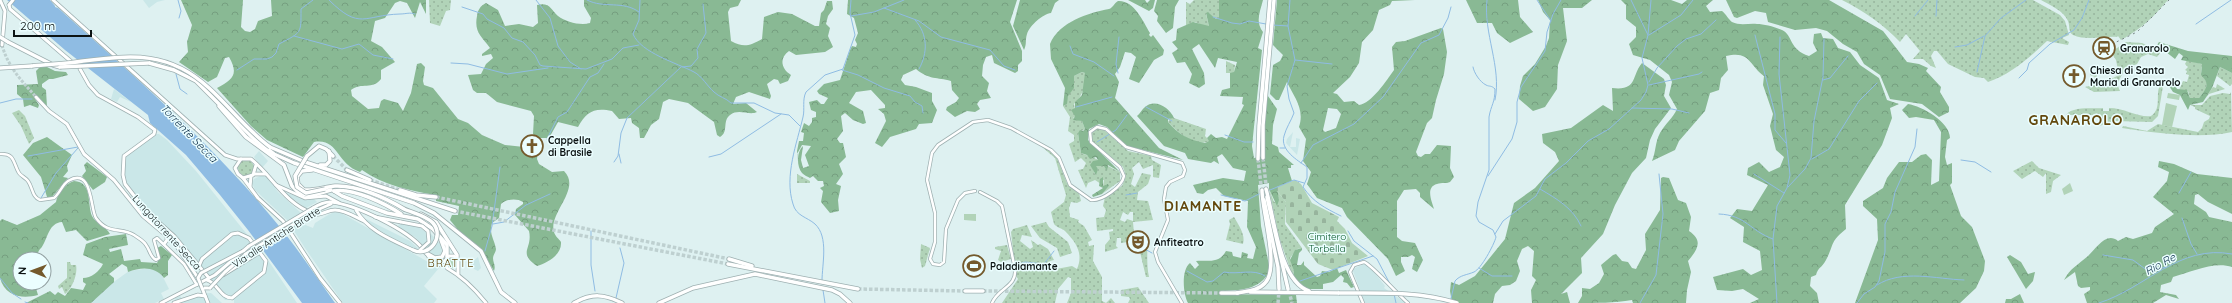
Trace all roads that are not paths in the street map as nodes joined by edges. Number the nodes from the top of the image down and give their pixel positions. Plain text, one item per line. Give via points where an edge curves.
1 (0, 0) edge
2 (13, 0) edge
3 (53, 0) edge
4 (1270, 0) edge
5 (1274, 0) edge
6 (9, 4) junction
7 (4, 5) junction
8 (10, 9) junction
9 (5, 11) junction
10 (0, 37) edge
11 (2, 45) dead end
12 (74, 64) dead end
13 (0, 68) edge
14 (80, 69) dead end
15 (36, 98) tunnel mouth
16 (269, 151) junction
17 (329, 151) junction
18 (0, 154) edge
19 (333, 156) tunnel mouth
20 (241, 158) junction
21 (294, 158) junction
22 (255, 163) junction
23 (316, 170) junction
24 (347, 170) tunnel mouth
25 (266, 174) junction
26 (253, 175) junction
27 (243, 178) junction
28 (370, 180) tunnel mouth
29 (275, 184) junction
30 (250, 187) junction
31 (1264, 187) junction
32 (325, 190) junction
33 (333, 190) junction
34 (400, 190) tunnel mouth
35 (975, 191) dead end
36 (980, 192) dead end
37 (436, 197) tunnel mouth
38 (343, 204) junction
39 (397, 205) junction
40 (314, 209) junction
41 (356, 210) junction
42 (342, 211) junction
43 (455, 211) tunnel mouth
44 (401, 215) junction
45 (371, 216) junction
46 (364, 221) junction
47 (433, 229) junction
48 (167, 235) junction
49 (167, 240) junction
50 (173, 241) junction
51 (164, 244) junction
52 (412, 250) junction
53 (243, 251) junction
54 (260, 252) junction
55 (426, 253) junction
56 (190, 255) junction
57 (240, 255) junction
58 (245, 255) junction
59 (447, 257) junction
60 (457, 259) junction
61 (729, 259) tunnel mouth
62 (202, 260) junction
63 (445, 261) junction
64 (435, 264) junction
65 (728, 264) tunnel mouth
66 (445, 266) junction
67 (457, 267) junction
68 (200, 268) junction
69 (453, 270) junction
70 (770, 271) junction
71 (458, 274) junction
72 (222, 276) junction
73 (198, 278) junction
74 (208, 279) junction
75 (197, 285) junction
76 (202, 288) junction
77 (210, 289) junction
78 (858, 289) tunnel mouth
79 (1279, 289) tunnel mouth
80 (1288, 289) tunnel mouth
81 (965, 291) tunnel mouth
82 (983, 291) tunnel mouth
83 (1237, 292) junction
84 (1312, 292) junction
85 (1221, 293) tunnel mouth
86 (205, 296) junction
87 (850, 302) edge
88 (161, 303) edge
89 (174, 303) edge
90 (208, 303) edge
91 (340, 303) edge
92 (486, 303) edge
93 (515, 303) edge
94 (574, 303) edge
95 (622, 303) edge
96 (660, 303) edge
97 (992, 303) edge
98 (1182, 303) edge
99 (1363, 303) edge
100 (1408, 303) edge
101 (1457, 303) edge

1 - 7 main road
2 - 6 main road
3 - 20 main road via 225,155
4 - 5 highway via 1259,126 1261,158
6 - 7 main road
6 - 8 main road
7 - 9 main road
8 - 9 main road
8 - 12 main road
9 - 11 main road
10 - 16 highway, bridge via 60,67 141,63 174,70 192,79
13 - 16 highway, bridge via 131,56 162,60 178,65 195,75
14 - 56 main road, Lungotorrente Secca via 97,95 138,116 155,130 150,138 124,156 125,184 146,211 174,236
15 - 48 main road via 49,112 67,124 84,154 105,170 134,206
16 - 21 highway
16 - 23 highway
16 - 32 highway, bridge via 286,168 292,186 298,193 308,196
17 - 19 highway
17 - 21 highway via 330,160 324,166
17 - 32 highway, bridge via 324,147 317,147 307,156 295,176 296,187 306,193
18 - 51 street via 6,154 14,159 18,172 29,182 37,199 52,199 67,182 81,180 92,193 94,211 100,222 116,232 136,236 146,245 155,260 159,258 154,239 157,238
20 - 22 main road via 248,158
20 - 27 main road via 235,168
21 - 43 highway
22 - 25 main road
22 - 26 main road
23 - 32 highway, bridge via 302,171 297,177 300,187 308,190
23 - 93 highway via 414,203 434,214 481,251 501,292
24 - 28 highway
25 - 26 main road
25 - 29 main road
26 - 27 main road
26 - 30 main road
27 - 30 main road
29 - 38 main road via 300,197 326,196
29 - 42 main road via 296,204 313,214
30 - 91 main road via 283,221 320,278
31 - 79 highway via 1278,267
31 - 80 highway
31 - 83 highway via 1262,205 1273,261 1271,273 1260,287
31 - 84 highway via 1286,267 1298,286
32 - 33 highway
32 - 39 highway via 336,186 351,188
33 - 44 highway via 380,211
33 - 44 highway via 344,190 364,196
34 - 37 highway
35 - 98 street via 965,193 958,200 946,229 944,260 940,265 933,264 930,256 935,242 935,213 927,180 932,153 938,145 973,122 988,120 1007,126 1051,150 1060,158 1070,184 1091,200 1120,185 1124,176 1120,167 1091,142 1090,132 1096,127 1106,128 1126,148 1184,164 1183,176 1170,182 1166,187 1164,200 1169,219 1155,252 1158,262
36 - 97 street via 1002,206 1015,269 1012,283 996,294
38 - 40 main road via 322,203
38 - 41 main road
39 - 52 highway, bridge via 431,221 437,231 436,240 429,250
39 - 60 highway via 436,222
40 - 53 main road, bridge
40 - 58 main road, Via alle Antiche Bratte, bridge
41 - 42 main road via 353,214
41 - 45 main road
41 - 46 main road
42 - 46 main road
44 - 47 highway via 418,219
45 - 52 main road, bridge via 422,226 428,231 430,239 422,250
45 - 55 main road via 411,237
46 - 52 main road
47 - 55 highway via 442,240 445,251 442,257 438,258
47 - 59 highway via 447,245
48 - 49 main road
48 - 50 main road
49 - 50 main road
49 - 51 main road
50 - 73 main road
51 - 75 street via 184,264
53 - 57 main road, bridge
53 - 73 main road, bridge via 202,273
54 - 62 main road via 245,234 238,233 232,234
54 - 72 main road, Via alle Antiche Bratte, bridge
54 - 74 main road, Lungotorrente Secca via 266,262 265,271 234,297 224,296
55 - 64 main road
56 - 62 main road
56 - 68 main road, Lungotorrente Secca
57 - 58 main road, bridge
57 - 74 main road, bridge
58 - 72 main road, Via alle Antiche Bratte, bridge
59 - 60 main road
59 - 63 main road
60 - 67 main road
61 - 70 highway
62 - 68 main road
63 - 64 main road
63 - 66 main road
64 - 66 main road
65 - 70 highway
66 - 69 main road
67 - 69 main road
67 - 71 main road
68 - 74 main road, Lungotorrente Secca
69 - 71 main road
70 - 78 highway
71 - 92 main road via 472,285
72 - 77 main road, Via alle Antiche Bratte, bridge
73 - 76 main road, bridge
74 - 75 main road
75 - 88 main road
76 - 77 main road, bridge
76 - 86 main road
77 - 86 main road, Via alle Antiche Bratte
81 - 82 highway
83 - 84 highway
83 - 85 highway
84 - 101 highway, bridge via 1406,293
86 - 89 main road via 198,295
86 - 90 main road
87 - 96 highway via 832,290 755,274 696,287
94 - 95 highway via 598,295
99 - 100 street via 1350,275 1351,268 1362,262 1369,264

